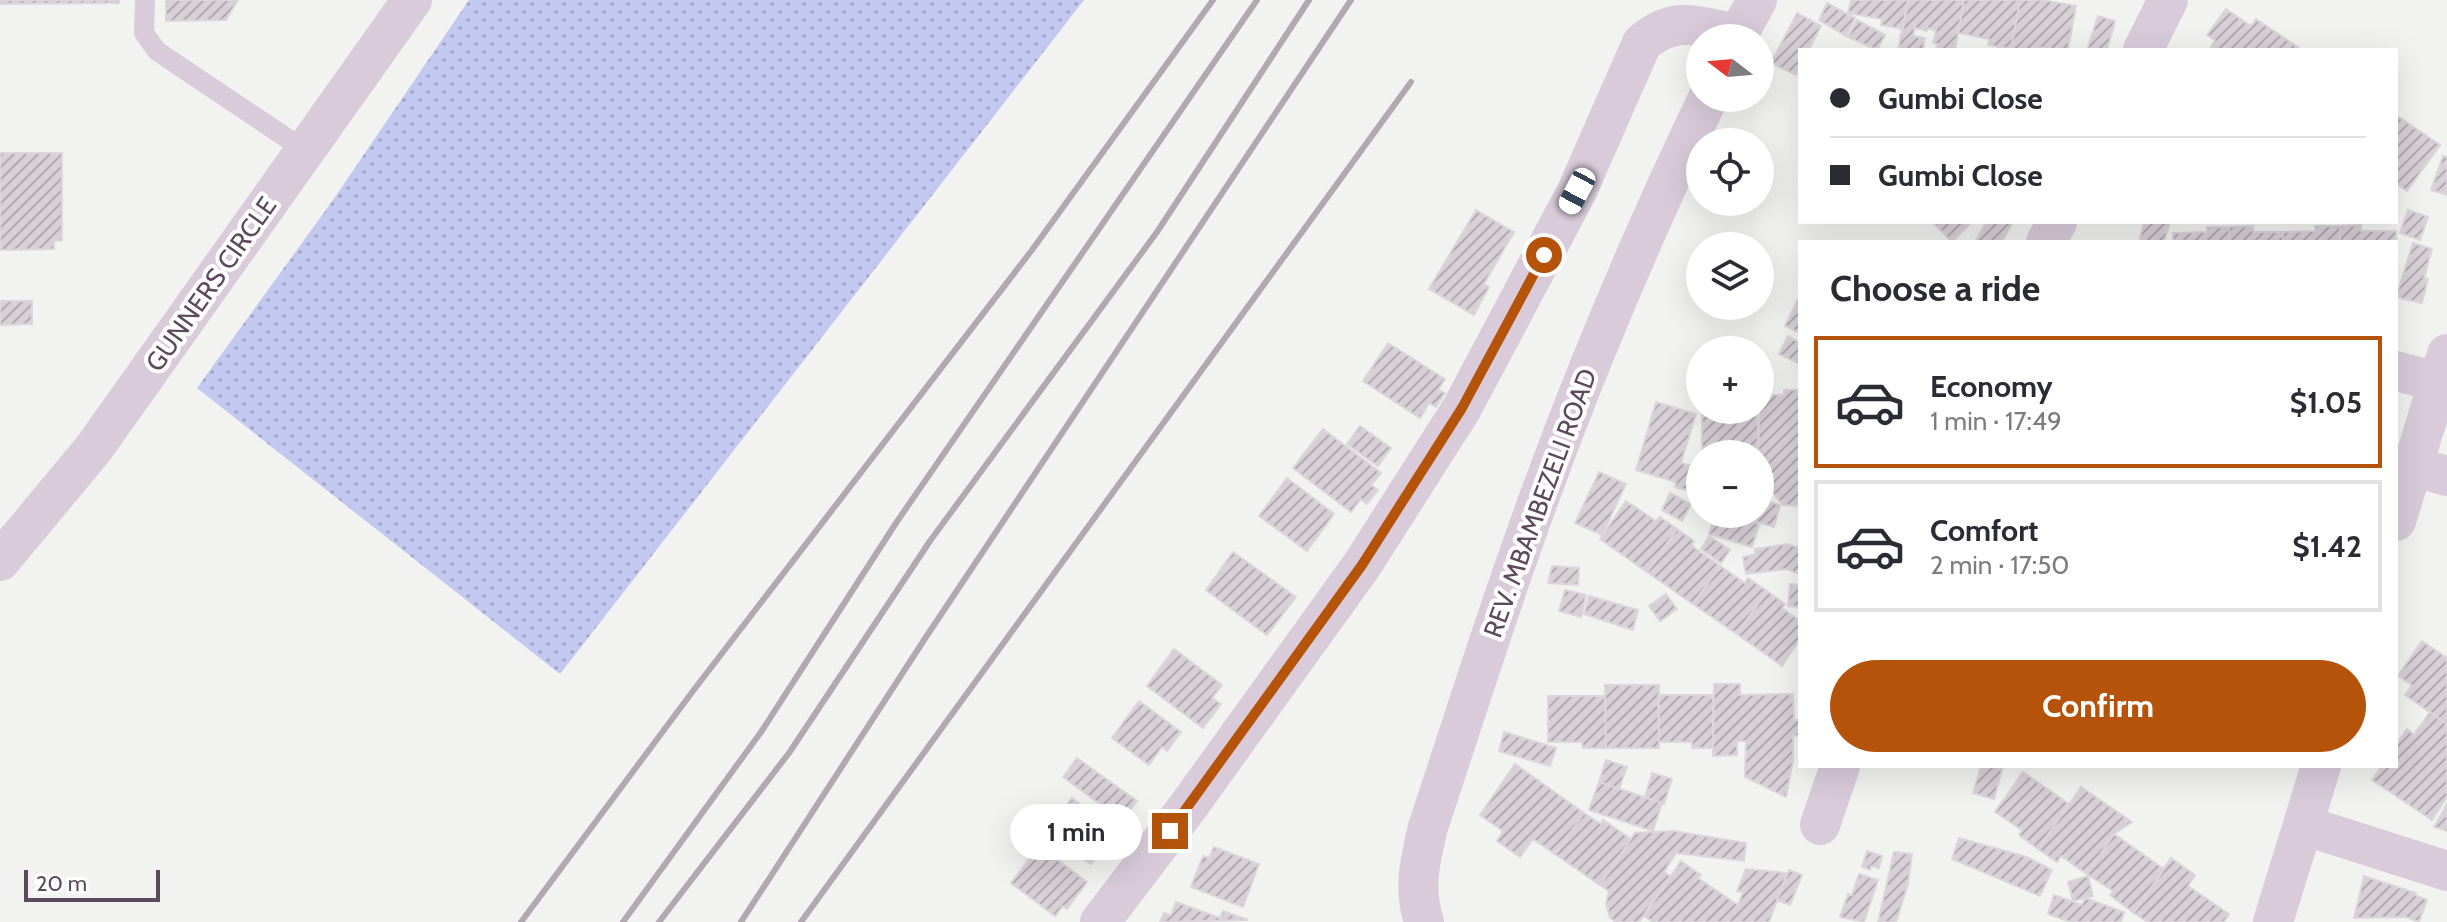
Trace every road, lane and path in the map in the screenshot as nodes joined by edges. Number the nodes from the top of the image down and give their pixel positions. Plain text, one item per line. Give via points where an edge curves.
1 (145, 0) edge
2 (412, 0) edge
3 (2168, 0) edge
4 (1686, 24) edge
5 (2144, 48) edge
6 (1701, 112) edge
7 (306, 151) junction
8 (2443, 368) edge
9 (2398, 371) edge
10 (2430, 471) edge
11 (2398, 518) edge
12 (0, 561) edge
13 (1839, 768) edge
14 (2320, 768) edge
15 (1820, 825) dead end
16 (2303, 825) junction
17 (2447, 871) edge
18 (1100, 922) edge
19 (1423, 922) edge
20 (2273, 922) edge

1 - 7 lane via 144,33 157,51
2 - 7 street, GUNNERS CIRCLE
3 - 5 street
4 - 18 street via 1657,30 1642,43 1577,191 1462,408 1362,565
6 - 19 street, REV. MBAMBEZELI ROAD via 1596,350 1524,539 1428,827 1417,873
7 - 12 street, GUNNERS CIRCLE via 94,448
8 - 9 street
8 - 10 street
10 - 11 street
13 - 15 street
14 - 16 street
16 - 17 street
16 - 20 street

